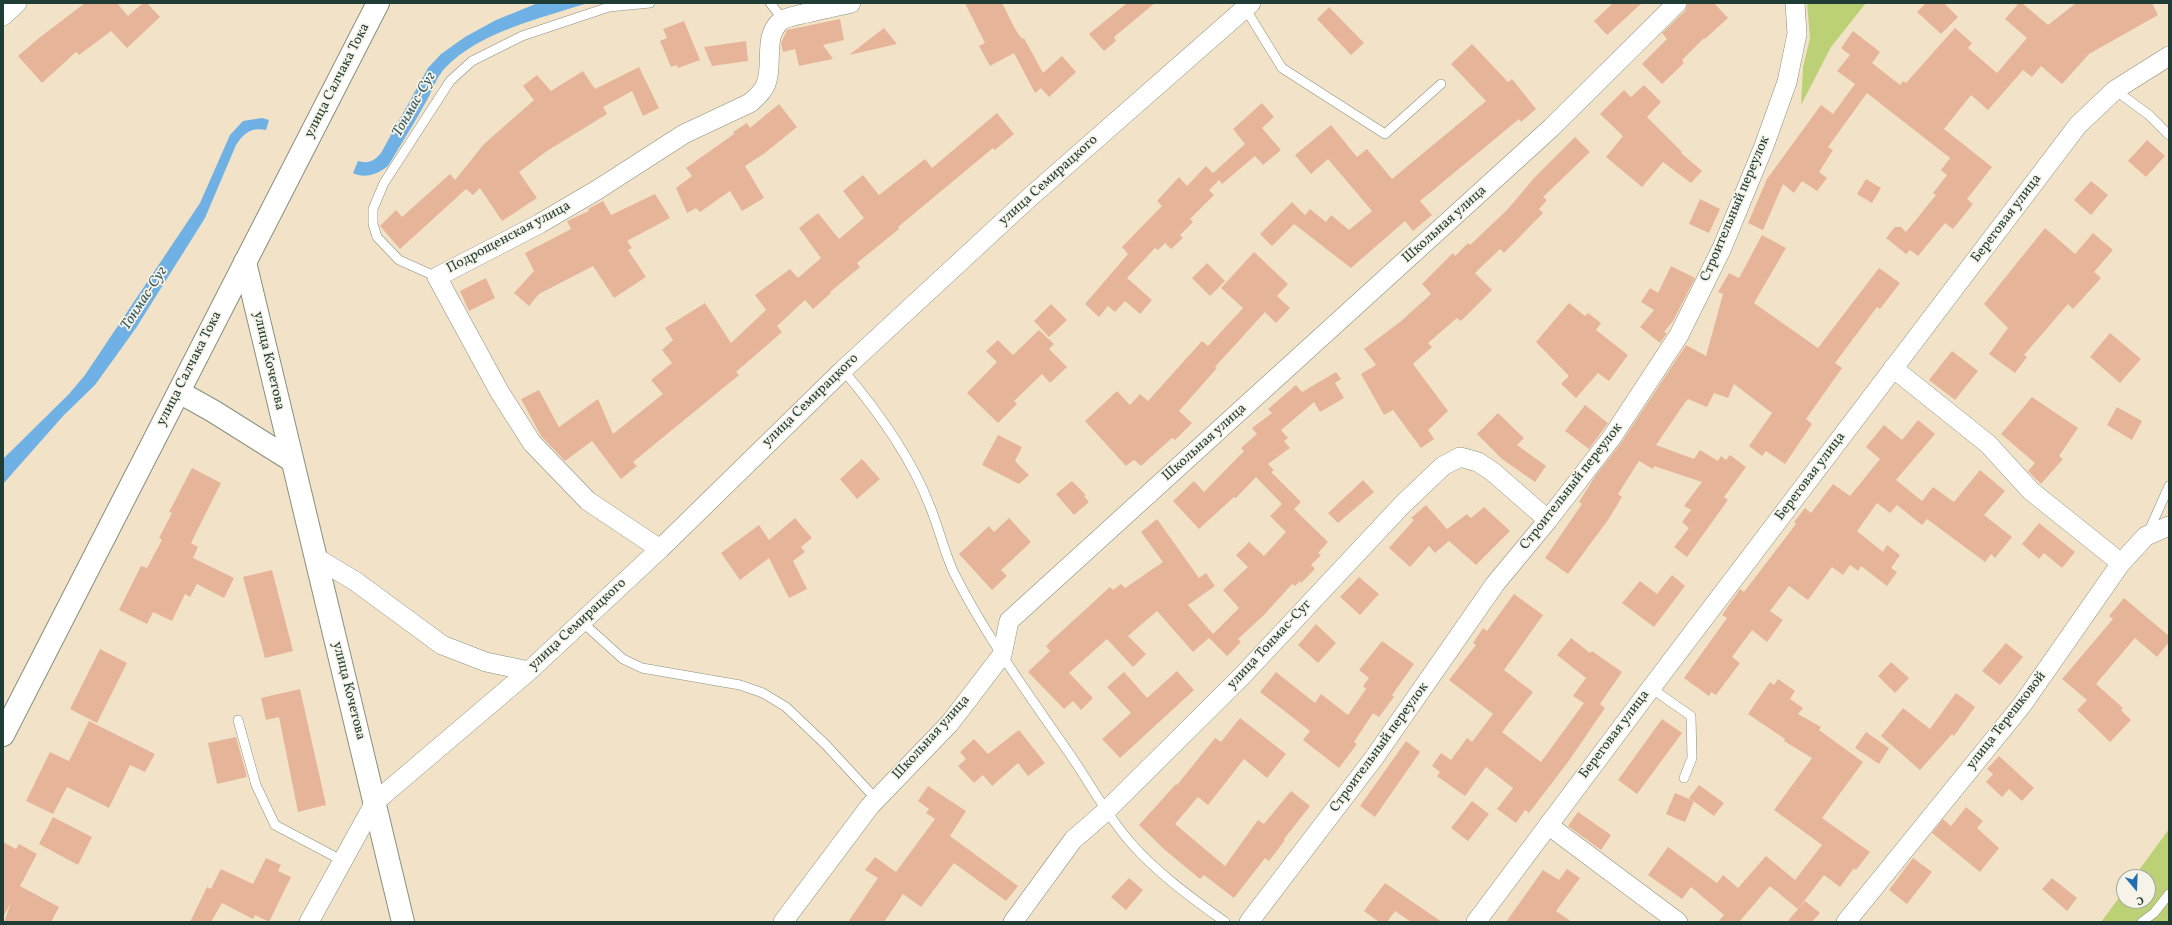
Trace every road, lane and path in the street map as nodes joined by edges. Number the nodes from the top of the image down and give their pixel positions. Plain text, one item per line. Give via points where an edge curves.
1 (17, 3) edge
2 (378, 3) edge
3 (650, 3) edge
4 (770, 3) edge
5 (851, 3) edge
6 (1677, 3) edge
7 (1795, 3) edge
8 (1248, 6) edge
9 (3, 16) edge
10 (783, 19) junction
11 (2169, 56) edge
12 (1440, 84) dead end
13 (2115, 90) junction
14 (2169, 135) edge
15 (245, 262) junction
16 (437, 277) junction
17 (1893, 368) junction
18 (842, 370) junction
19 (179, 392) junction
20 (291, 460) junction
21 (2169, 486) edge
22 (1548, 520) junction
23 (2169, 526) edge
24 (2146, 536) junction
25 (660, 549) junction
26 (315, 557) junction
27 (2121, 564) junction
28 (582, 622) junction
29 (1002, 655) junction
30 (529, 671) junction
31 (1651, 688) junction
32 (238, 720) dead end
33 (3, 735) edge
34 (1684, 778) dead end
35 (876, 798) junction
36 (375, 802) junction
37 (1105, 812) junction
38 (1548, 824) junction
39 (343, 861) junction
40 (2169, 894) edge
41 (309, 922) edge
42 (402, 922) edge
43 (783, 922) edge
44 (1013, 922) edge
45 (1225, 922) edge
46 (1249, 922) edge
47 (1476, 922) edge
48 (1678, 922) edge
49 (1846, 922) edge
50 (2142, 922) edge

1 - 9 street
2 - 15 main road, улица Салчака Тока
3 - 16 lane via 609,7 522,36 472,61 450,81 384,183 373,209 373,224 377,237 399,260
4 - 10 lane
5 - 10 street
6 - 29 street, Школьная улица via 1551,128 1008,621
7 - 22 street, Строительный переулок via 1798,34 1787,82 1722,248 1679,335 1663,361 1612,437
8 - 12 lane via 1282,68 1385,134
8 - 18 street, улица Семирацкого via 1029,198
10 - 16 street, Подрощенская улица via 774,29 770,43 766,84 750,103 684,134 539,224
11 - 13 street, Береговая улица
13 - 14 lane via 2149,115
13 - 17 street, Береговая улица via 2078,125
15 - 19 main road, улица Салчака Тока
15 - 20 main road, улица Кочетова
16 - 25 street, Подрощенская улица via 499,391 532,443 588,501
17 - 27 street via 1988,444 2031,490
17 - 31 street, Береговая улица
18 - 25 street, улица Семирацкого
18 - 29 lane via 866,397 910,464 929,503 952,569 972,609
19 - 20 main road
19 - 33 main road, улица Салчака Тока
20 - 26 main road, улица Кочетова
21 - 24 lane
22 - 37 street, улица Тонмас-Суг via 1478,462 1460,457 1443,466 1402,505 1242,676
22 - 46 street, Строительный переулок via 1495,584 1374,758
23 - 24 street, улица Терешковой
24 - 27 street, улица Терешковой
25 - 28 street, улица Семирацкого
26 - 30 street via 354,581 442,645 486,662
26 - 36 main road, улица Кочетова
27 - 49 street, улица Терешковой via 2022,706
28 - 30 street, улица Семирацкого
28 - 35 lane via 623,659 642,668 740,685 763,693 786,707 814,733
29 - 35 street, Школьная улица via 950,723
29 - 37 lane via 1092,787
30 - 36 street, улица Семирацкого
31 - 34 lane via 1691,716 1692,758
31 - 38 street, Береговая улица
32 - 39 lane via 256,785 275,825
35 - 43 street, Школьная улица
36 - 39 street
36 - 42 main road, улица Кочетова
37 - 44 street, улица Тонмас-Суг via 1073,840
37 - 45 lane via 1132,844 1178,888
38 - 47 street, Береговая улица
38 - 48 street
39 - 41 street
40 - 50 lane via 2154,913

